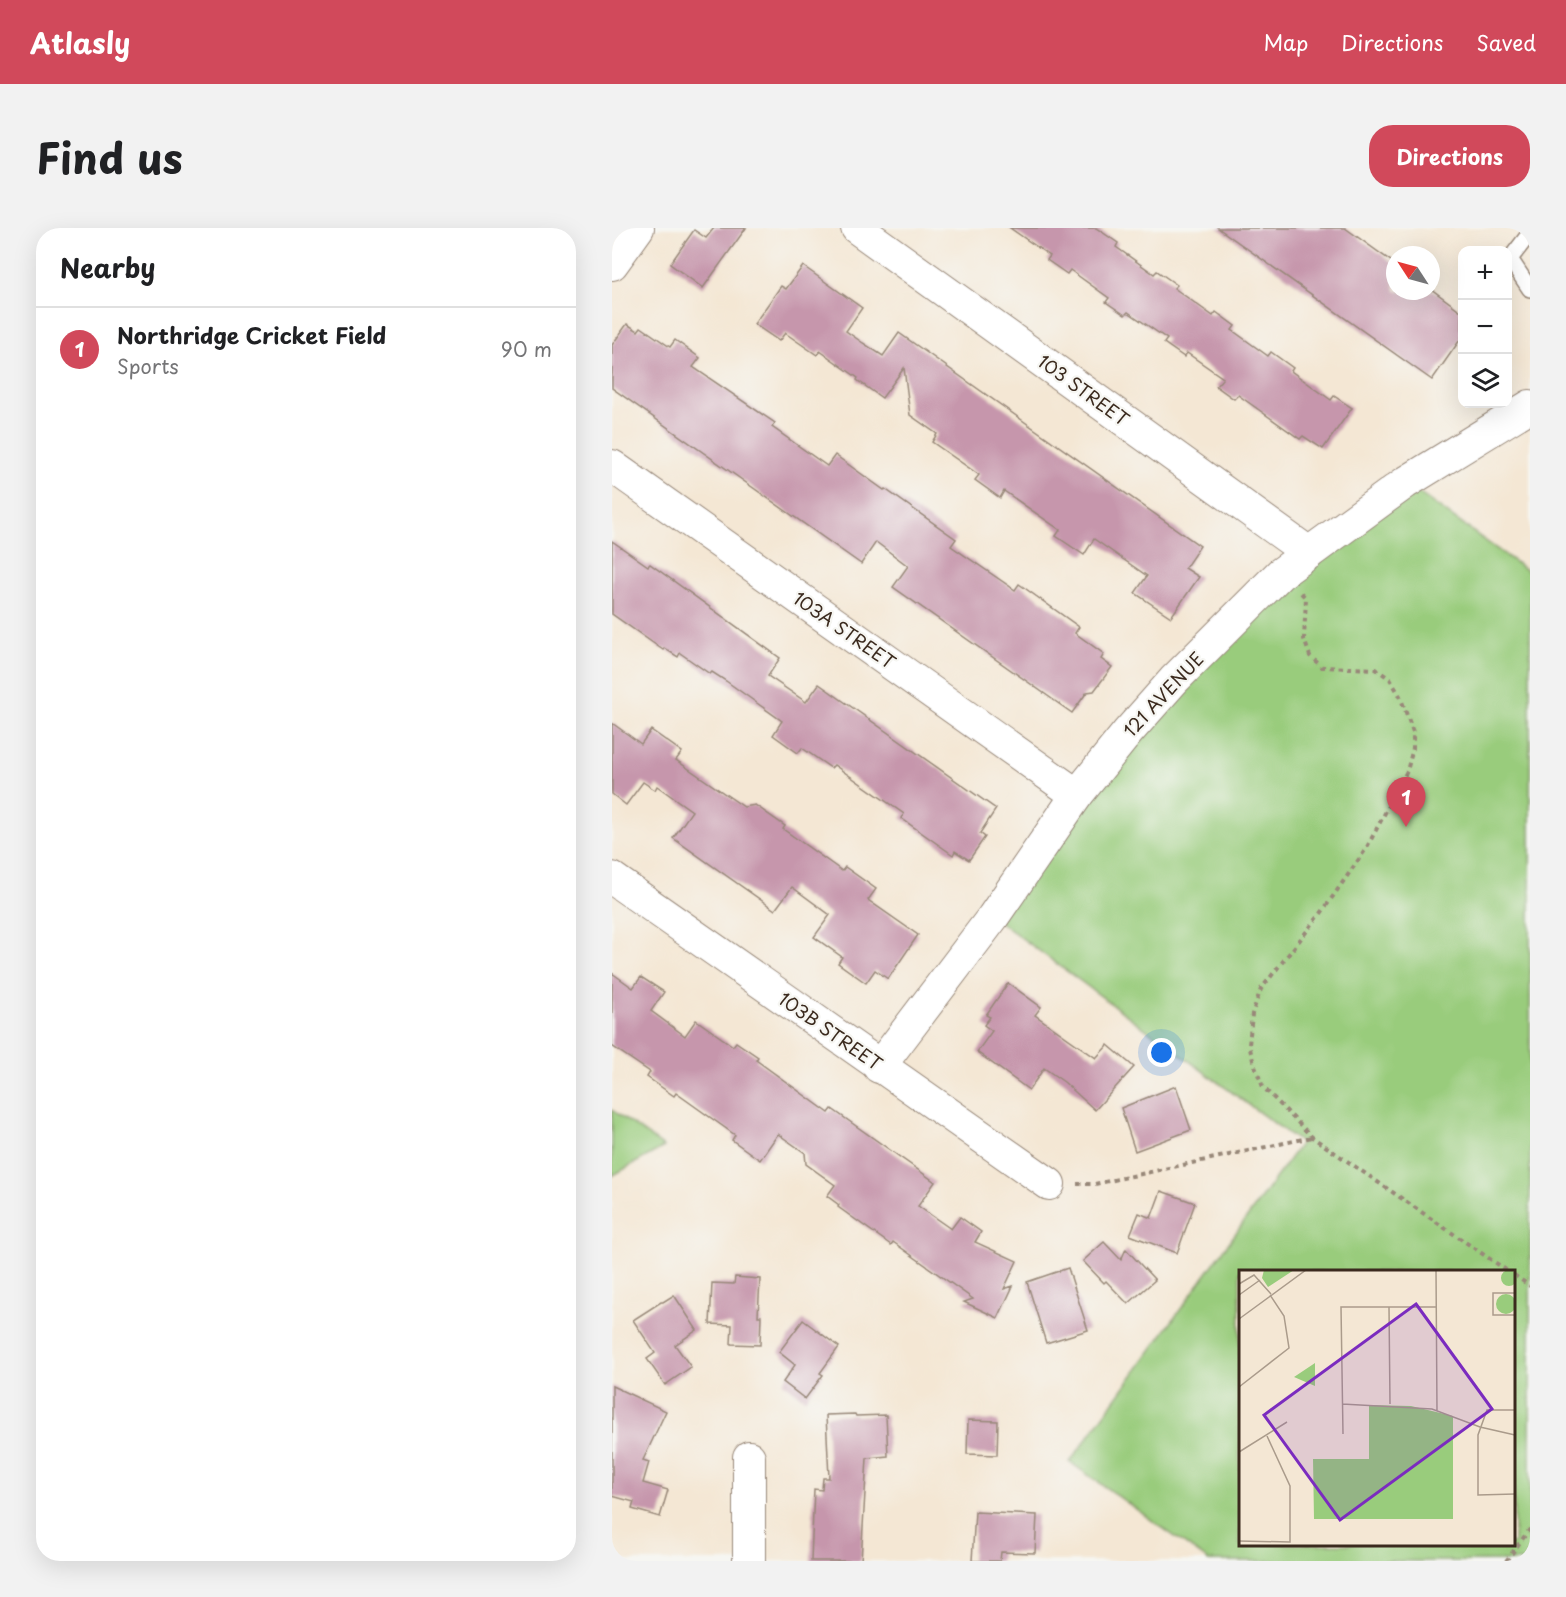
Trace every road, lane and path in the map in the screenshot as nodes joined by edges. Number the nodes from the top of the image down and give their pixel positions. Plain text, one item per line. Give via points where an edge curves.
1 (638, 228) edge
2 (857, 228) edge
3 (1530, 233) edge
4 (612, 264) edge
5 (1530, 289) edge
6 (1530, 406) edge
7 (612, 466) edge
8 (1308, 553) junction
9 (1280, 574) junction
10 (1077, 795) junction
11 (612, 878) edge
12 (879, 1067) junction
13 (1312, 1137) junction
14 (1049, 1184) joint
15 (1506, 1270) edge
16 (1515, 1276) edge
17 (1530, 1286) edge
18 (748, 1457) dead end
19 (1530, 1529) edge
20 (749, 1561) edge
21 (1506, 1561) edge

1 - 4 street
2 - 8 street, 103 STREET
3 - 5 lane via 1510,259
6 - 8 street, 121 AVENUE via 1405,483
7 - 10 street, 103A STREET
8 - 9 street, 121 AVENUE
9 - 10 street, 121 AVENUE via 1174,680
9 - 13 path via 1306,598 1304,639 1310,656 1322,667 1376,669 1390,679 1413,732 1407,771 1366,849 1261,989 1251,1014 1249,1045 1263,1087
10 - 12 street, 121 AVENUE via 993,917
11 - 12 street, 103B STREET
12 - 14 street, 103B STREET
13 - 14 path via 1095,1184
13 - 15 path
16 - 17 path
18 - 20 street
19 - 21 path

